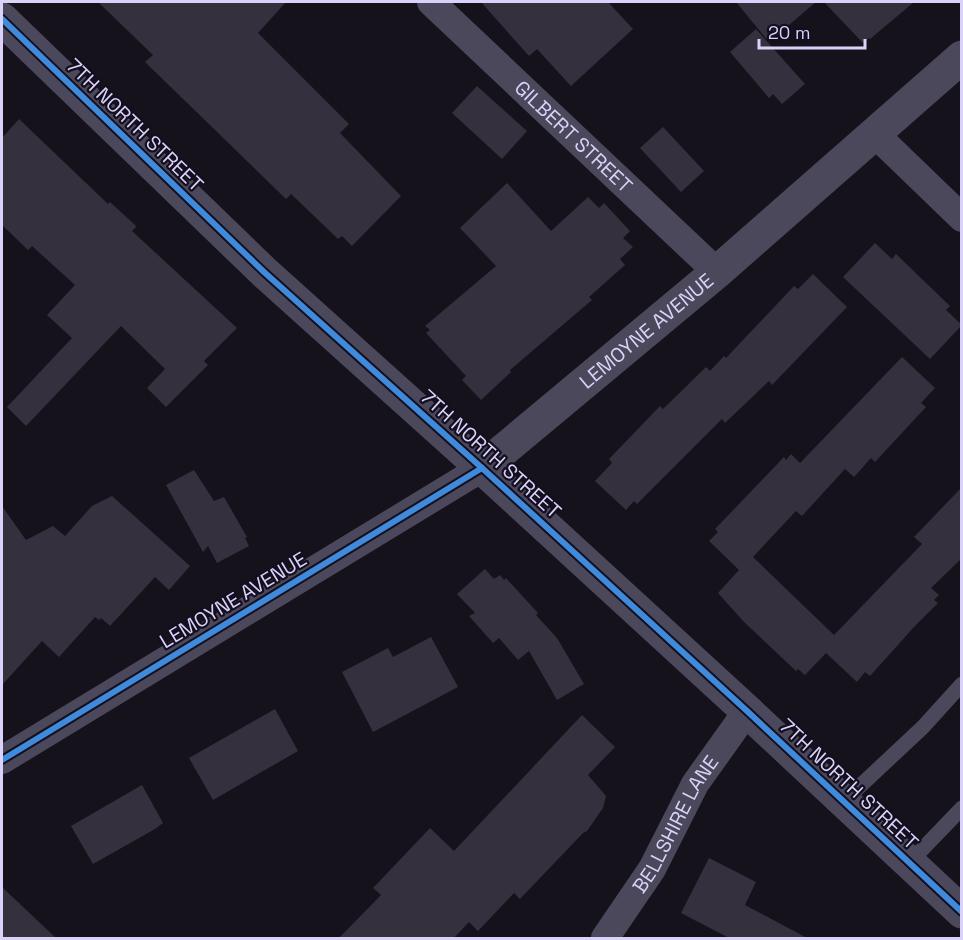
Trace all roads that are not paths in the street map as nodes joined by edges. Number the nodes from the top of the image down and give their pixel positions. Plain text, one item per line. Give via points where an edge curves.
1 (431, 2) edge
2 (2, 19) edge
3 (962, 57) edge
4 (875, 134) junction
5 (962, 218) edge
6 (717, 272) junction
7 (483, 468) junction
8 (962, 684) edge
9 (747, 711) junction
10 (2, 760) edge
11 (844, 801) junction
12 (962, 808) edge
13 (909, 863) junction
14 (962, 912) edge
15 (605, 939) edge

1 - 6 street, GILBERT STREET
2 - 7 street, 7TH NORTH STREET via 264,272
3 - 4 street, LEMOYNE AVENUE
4 - 5 street
4 - 6 street, LEMOYNE AVENUE
6 - 7 street, LEMOYNE AVENUE
7 - 9 street, 7TH NORTH STREET
7 - 10 street, LEMOYNE AVENUE
8 - 11 lane
9 - 11 street, 7TH NORTH STREET
9 - 15 street, BELLSHIRE LANE via 695,784 652,868
11 - 13 street, 7TH NORTH STREET
12 - 13 lane
13 - 14 street, 7TH NORTH STREET

